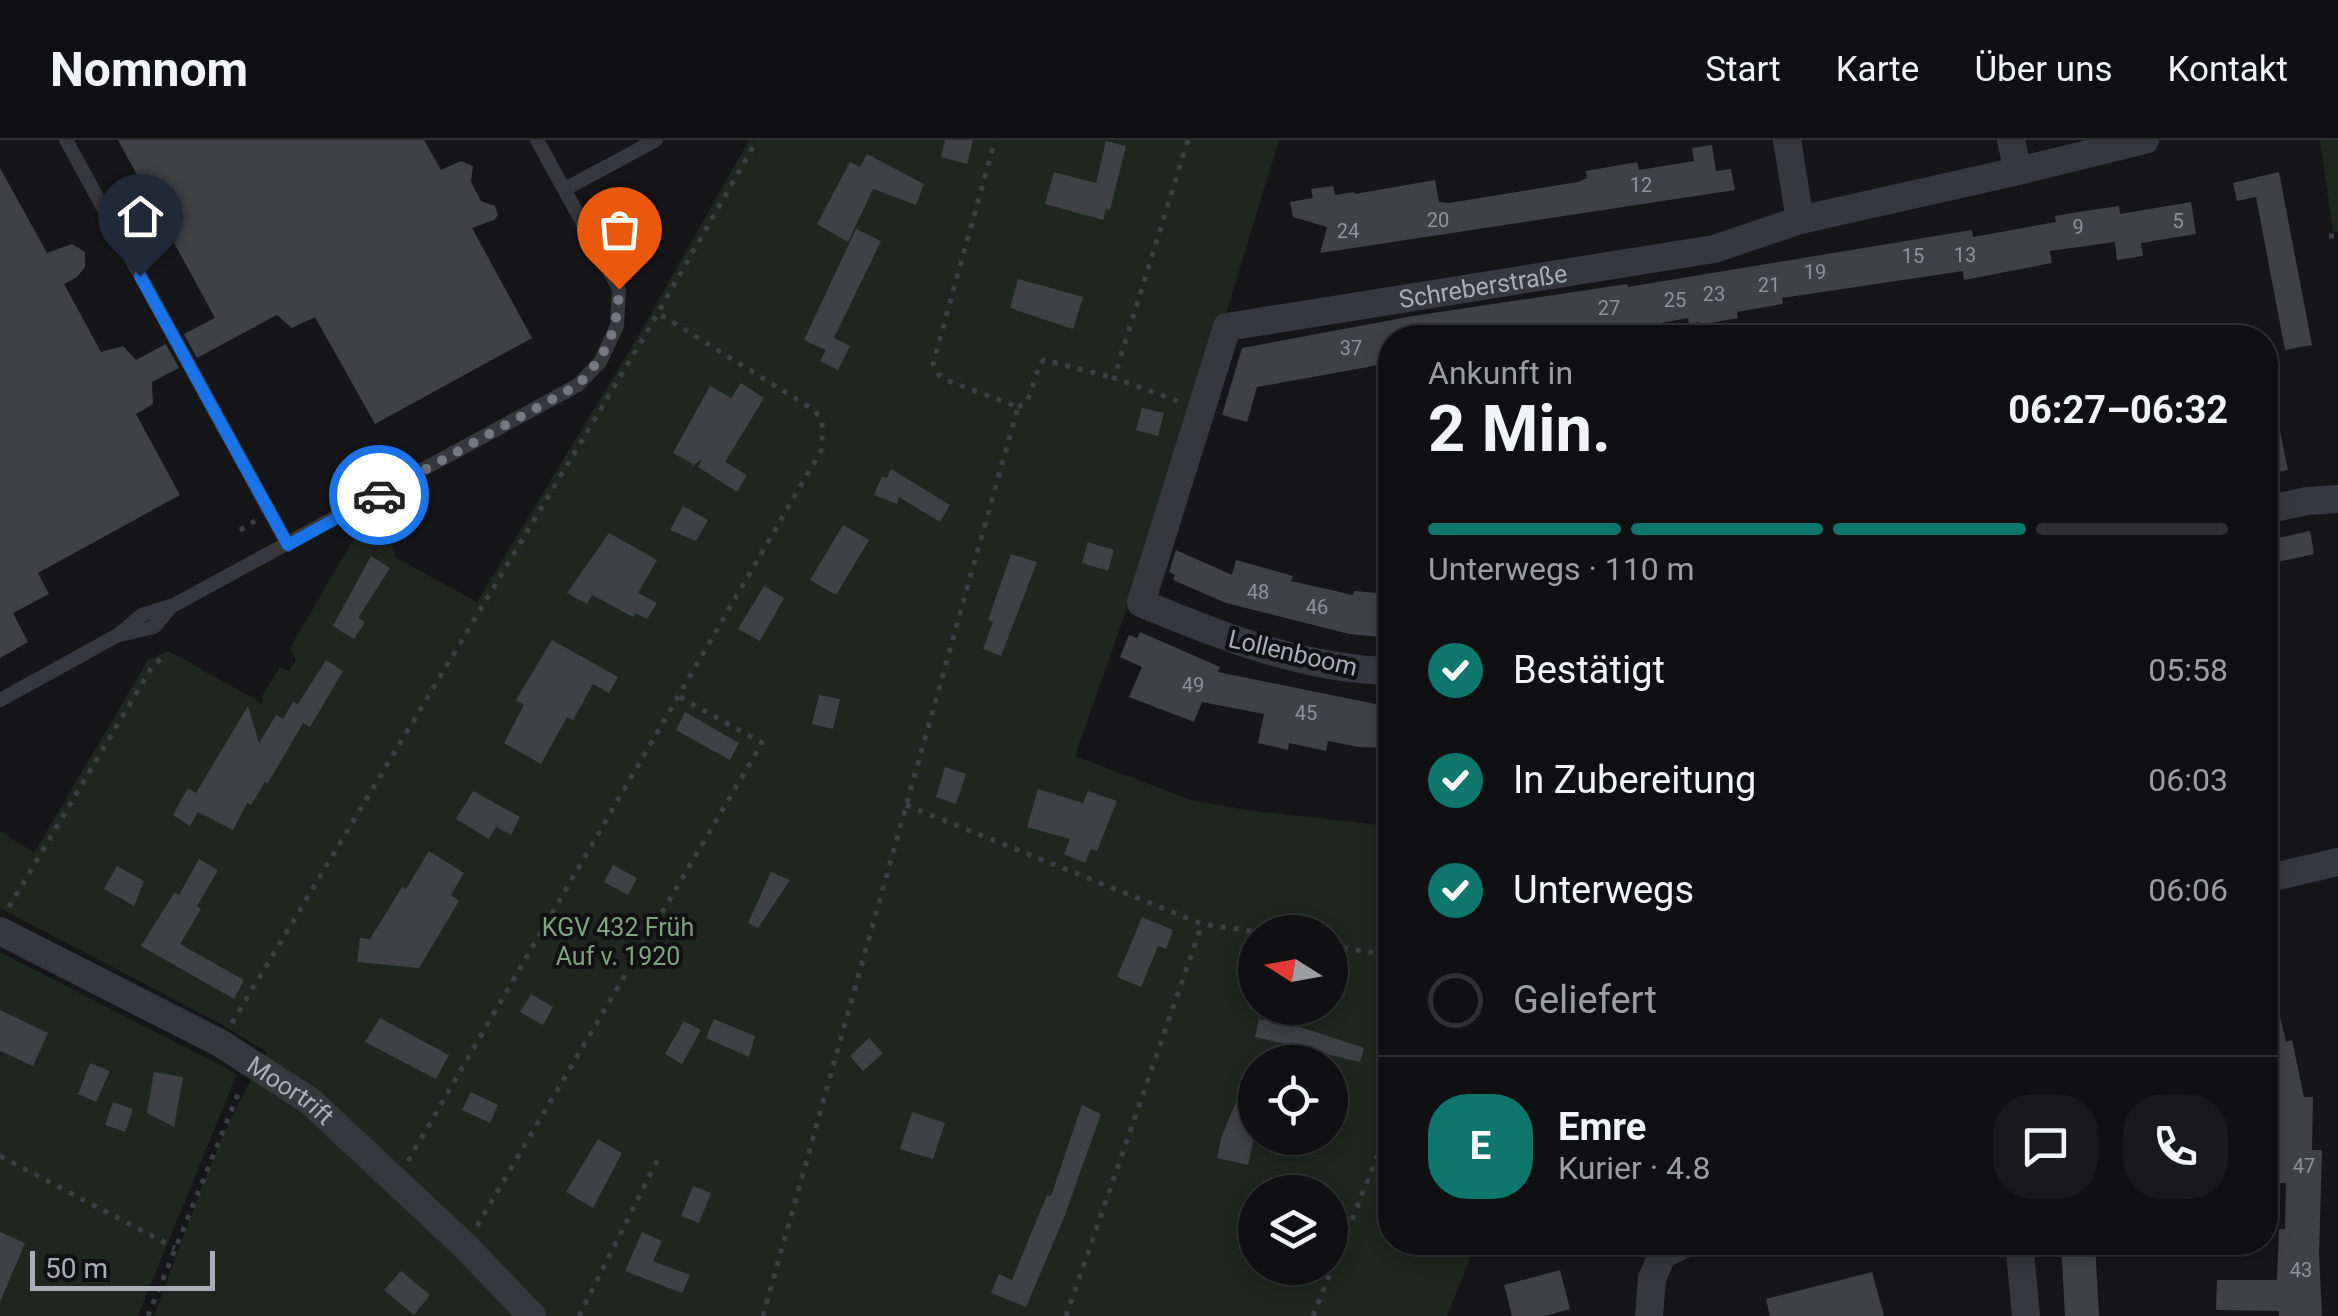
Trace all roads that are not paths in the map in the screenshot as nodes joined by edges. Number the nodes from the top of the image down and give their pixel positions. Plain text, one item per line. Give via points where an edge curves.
1 (66, 140) edge
2 (538, 140) edge
3 (656, 140) edge
4 (1787, 140) edge
5 (2011, 140) edge
6 (2146, 140) edge
7 (2018, 171) junction
8 (565, 190) junction
9 (1800, 220) junction
10 (2338, 499) edge
11 (2278, 507) edge
12 (288, 545) junction
13 (1141, 603) joint
14 (1378, 671) edge
15 (0, 700) edge
16 (2338, 862) edge
17 (2278, 876) edge
18 (3, 922) edge
19 (1654, 1255) edge
20 (2019, 1255) edge
21 (532, 1316) edge
22 (1649, 1316) edge
23 (2026, 1316) edge

1 - 12 lane
2 - 8 lane
3 - 8 lane
4 - 9 street
5 - 7 street
6 - 7 street, Schreberstraße
7 - 9 street, Schreberstraße
8 - 12 lane via 619,289 617,326 600,362 578,385
9 - 13 street, Schreberstraße via 1714,249 1226,327
10 - 11 street
12 - 15 lane via 142,614 118,635
13 - 14 street, Lollenboom via 1236,643
16 - 17 street
18 - 21 street, Moortrift via 310,1101
19 - 22 street
20 - 23 street

